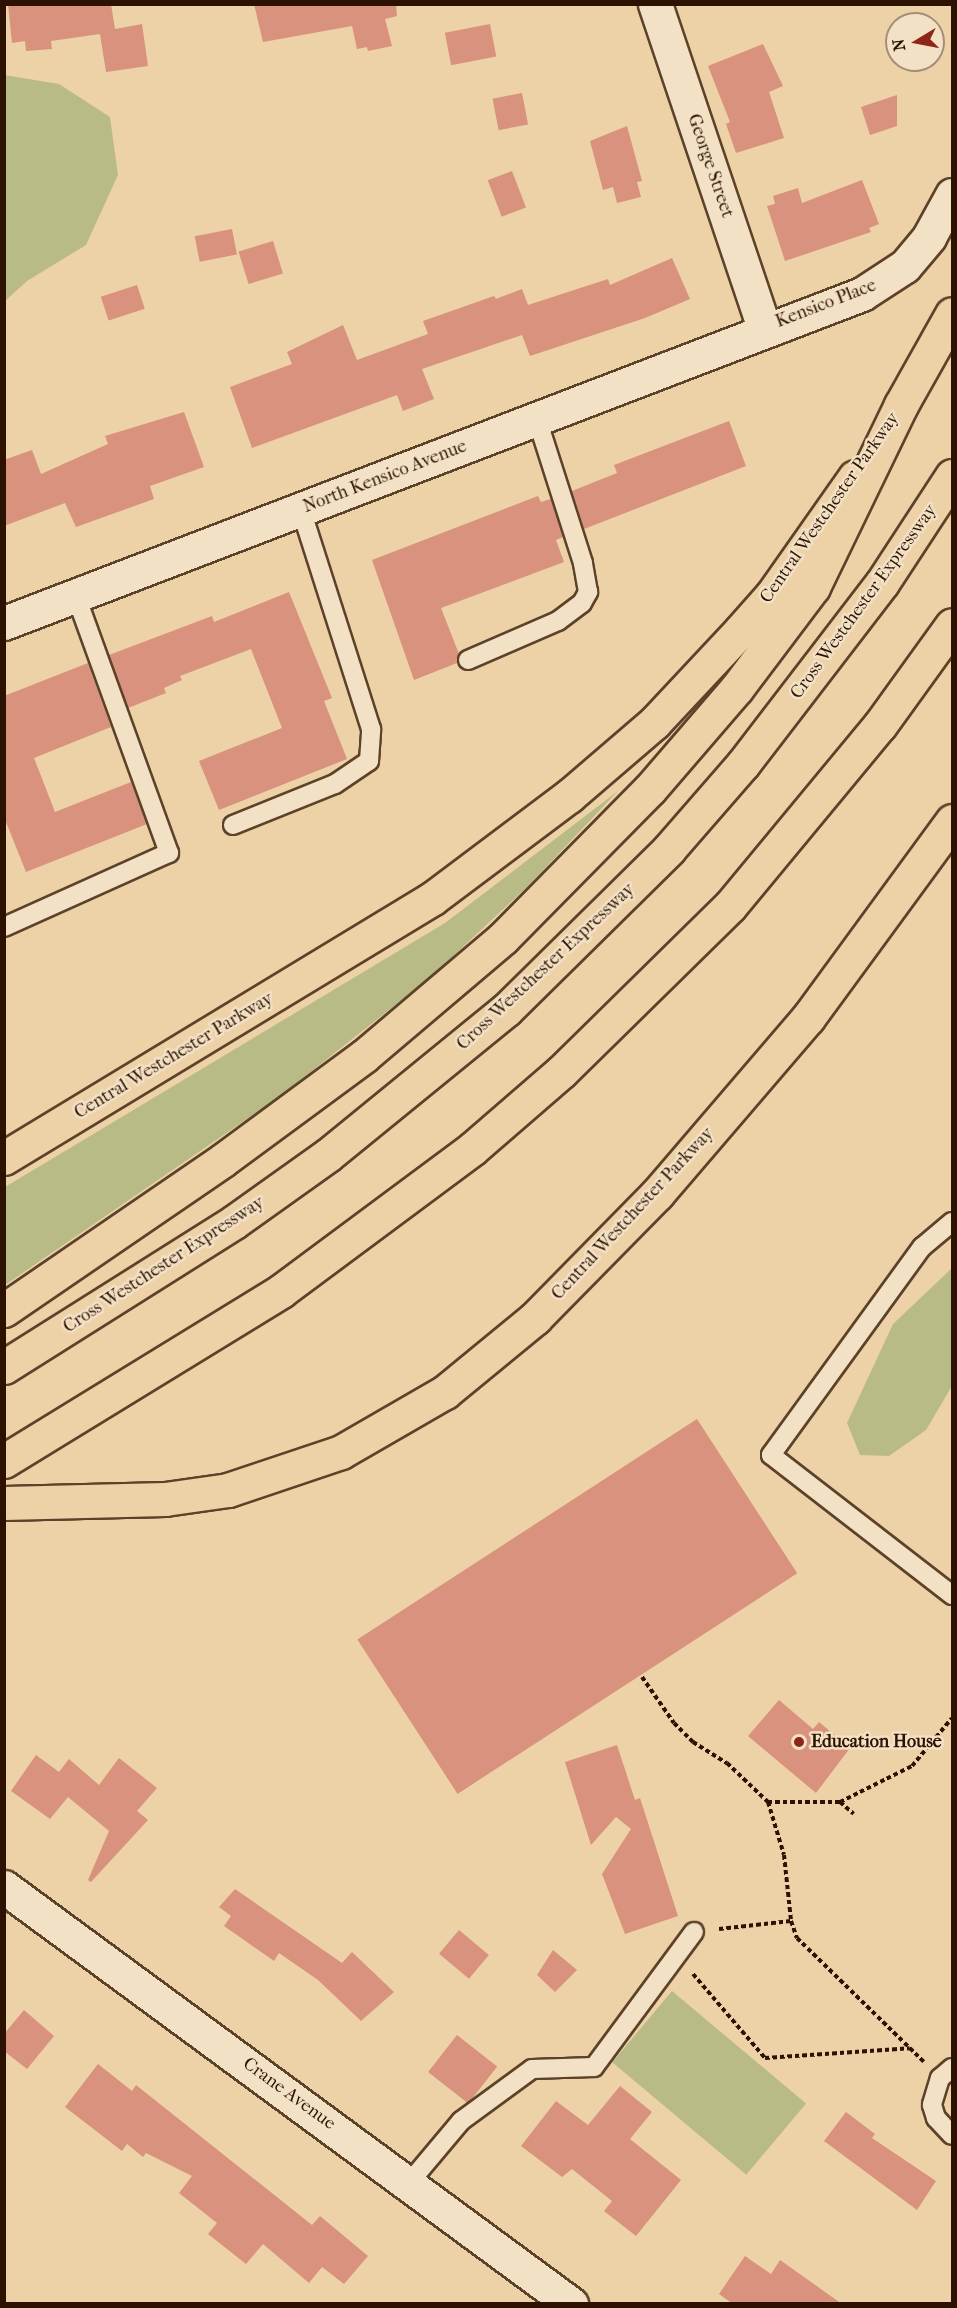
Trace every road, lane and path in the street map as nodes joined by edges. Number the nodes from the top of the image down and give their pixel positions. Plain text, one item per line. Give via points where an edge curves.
1 (655, 4) edge
2 (952, 195) edge
3 (952, 314) edge
4 (764, 328) junction
5 (901, 405) junction
6 (537, 419) junction
7 (952, 476) edge
8 (301, 508) junction
9 (75, 594) junction
10 (4, 623) edge
11 (952, 625) edge
12 (468, 660) dead end
13 (952, 820) edge
14 (234, 825) dead end
15 (4, 927) edge
16 (4, 1158) edge
17 (952, 1222) edge
18 (4, 1310) edge
19 (4, 1367) edge
20 (4, 1461) edge
21 (4, 1503) edge
22 (952, 1595) edge
23 (642, 1677) dead end
24 (952, 1718) edge
25 (768, 1802) junction
26 (840, 1802) junction
27 (854, 1814) dead end
28 (4, 1887) edge
29 (791, 1921) junction
30 (694, 1932) joint
31 (678, 1955) junction
32 (909, 2048) junction
33 (946, 2073) edge
34 (952, 2135) edge
35 (409, 2183) junction
36 (572, 2304) edge

1 - 4 street, George Street
2 - 4 street, Kensico Place via 929,237 905,266 884,282
3 - 5 main road
4 - 6 street, North Kensico Avenue
5 - 16 main road, Central Westchester Parkway via 772,595 654,723 614,759 433,898
5 - 18 main road via 813,587 737,688 650,789 511,930 364,1056 223,1160
6 - 8 street, North Kensico Avenue
6 - 12 lane via 583,564 588,592 582,603 558,621
7 - 19 main road, Cross Westchester Expressway via 875,592 743,764 661,858 506,1010 337,1148 234,1222
8 - 9 street, North Kensico Avenue
8 - 14 lane via 371,729 369,761 335,784
9 - 10 street, North Kensico Avenue
9 - 15 lane via 170,854
11 - 20 main road via 880,725 737,897 647,991 561,1072 462,1156 291,1284 180,1356
13 - 21 main road, Central Westchester Parkway via 808,1018 664,1185 535,1318 444,1392 342,1452 228,1490 118,1501
17 - 22 lane via 922,1247 771,1455
23 - 25 path via 674,1723 693,1742 727,1763
24 - 26 path via 912,1766
25 - 26 path
25 - 29 path via 784,1855
26 - 27 path
28 - 35 street, Crane Avenue
29 - 30 path
29 - 32 path via 797,1938
30 - 31 lane
31 - 32 path via 765,2058
31 - 35 lane via 594,2067 532,2069 461,2121
32 - 33 path
33 - 34 lane via 932,2105 936,2118
35 - 36 street, Crane Avenue

